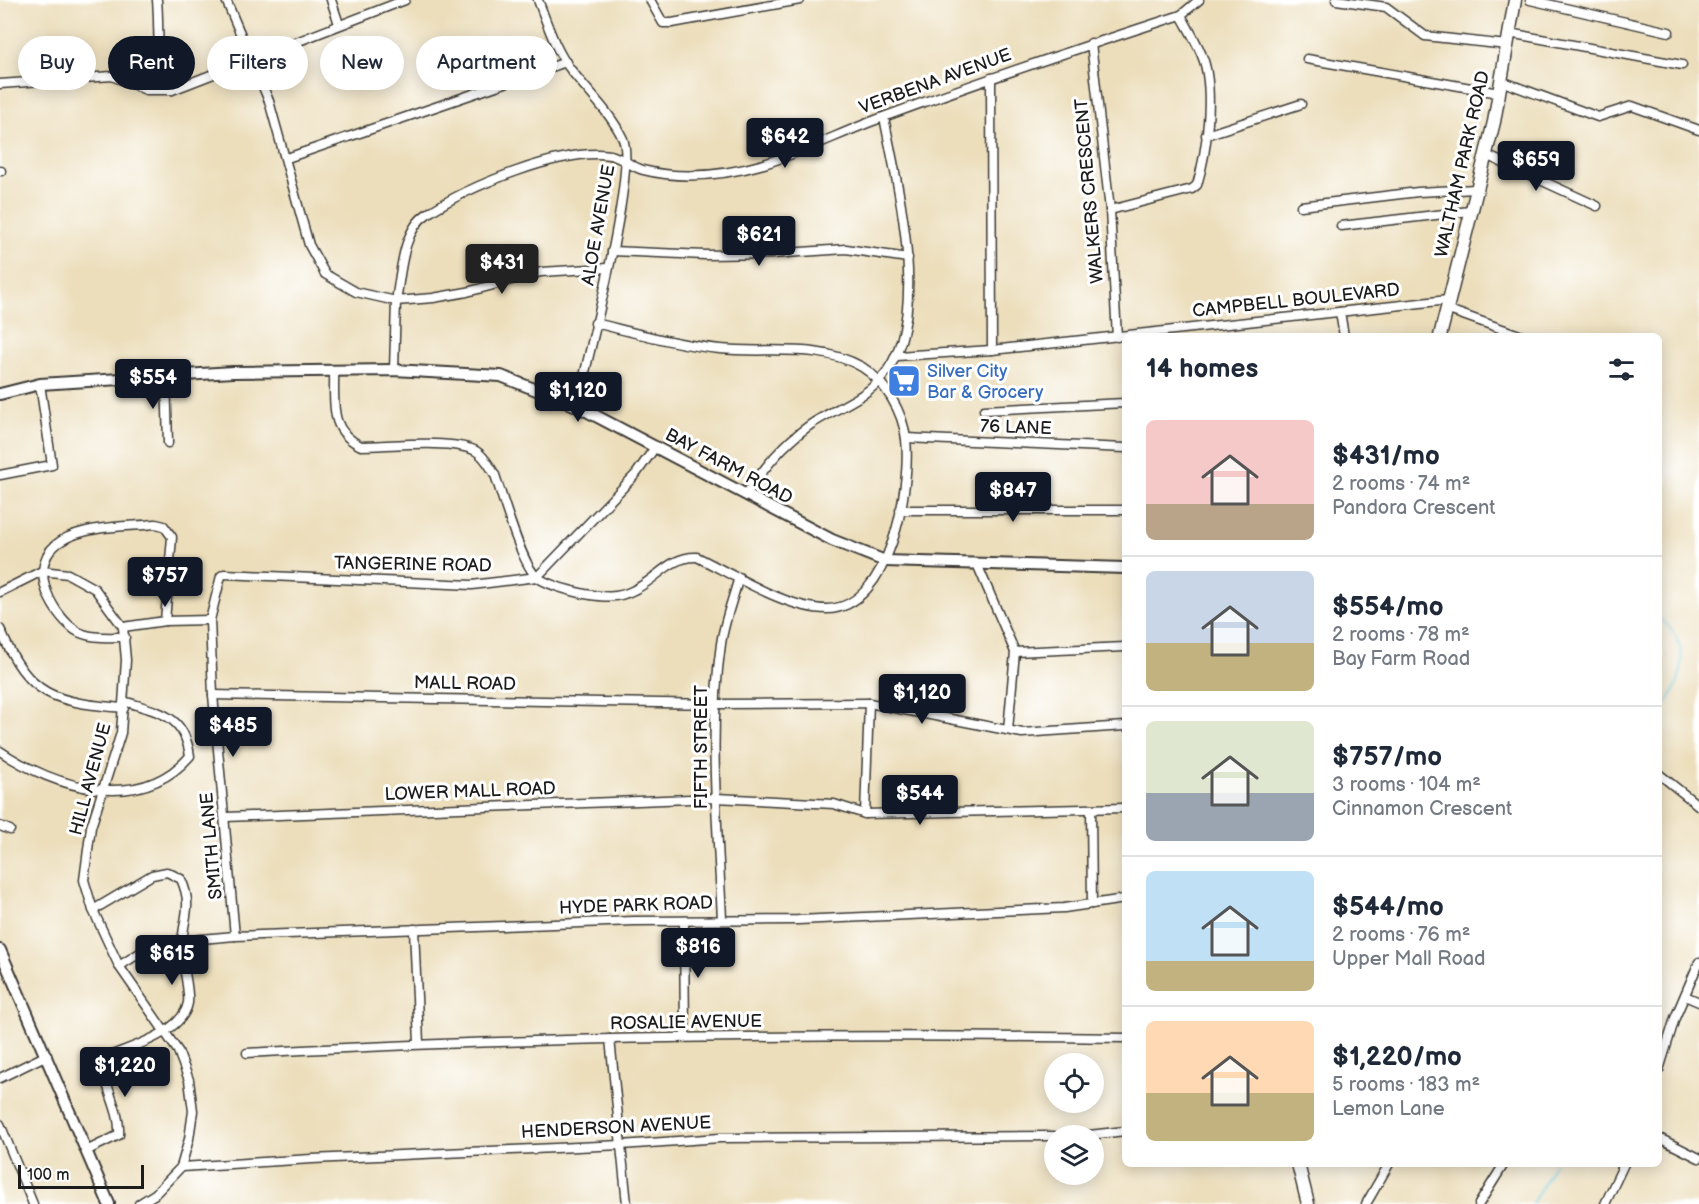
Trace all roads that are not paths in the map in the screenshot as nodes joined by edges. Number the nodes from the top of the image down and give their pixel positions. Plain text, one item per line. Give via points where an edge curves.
1 (157, 0) edge
2 (226, 0) edge
3 (331, 0) edge
4 (405, 0) edge
5 (538, 0) edge
6 (650, 0) edge
7 (800, 0) edge
8 (1199, 0) edge
9 (1339, 0) edge
10 (1515, 0) edge
11 (1530, 0) edge
12 (1181, 15) junction
13 (339, 24) junction
14 (1669, 32) dead end
15 (159, 36) edge
16 (241, 36) edge
17 (308, 36) edge
18 (1508, 39) junction
19 (1091, 43) junction
20 (1307, 59) dead end
21 (566, 62) junction
22 (1682, 65) dead end
23 (108, 76) edge
24 (991, 78) junction
25 (0, 84) edge
26 (1500, 87) junction
27 (264, 90) edge
28 (1301, 104) dead end
29 (884, 117) junction
30 (1699, 130) edge
31 (1206, 135) junction
32 (1486, 155) junction
33 (287, 158) junction
34 (627, 163) junction
35 (1476, 189) junction
36 (1301, 206) dead end
37 (1597, 206) dead end
38 (1110, 210) junction
39 (1470, 211) junction
40 (1341, 226) dead end
41 (612, 251) junction
42 (908, 258) junction
43 (608, 268) junction
44 (396, 301) junction
45 (1447, 305) junction
46 (1340, 312) junction
47 (595, 323) junction
48 (1153, 333) edge
49 (1344, 333) edge
50 (1441, 333) edge
51 (1515, 333) edge
52 (1122, 336) edge
53 (1117, 337) junction
54 (992, 350) junction
55 (897, 356) junction
56 (394, 370) junction
57 (334, 371) junction
58 (166, 376) junction
59 (879, 381) junction
60 (40, 384) junction
61 (0, 394) edge
62 (1122, 403) edge
63 (577, 406) junction
64 (984, 410) dead end
65 (906, 438) junction
66 (168, 443) dead end
67 (656, 446) junction
68 (1122, 448) edge
69 (0, 476) edge
70 (746, 494) junction
71 (900, 510) junction
72 (1122, 510) edge
73 (885, 561) junction
74 (977, 564) junction
75 (1122, 568) edge
76 (42, 571) junction
77 (221, 576) joint
78 (537, 577) junction
79 (739, 577) junction
80 (0, 592) edge
81 (210, 620) junction
82 (165, 621) junction
83 (123, 627) junction
84 (0, 629) edge
85 (124, 637) junction
86 (1122, 647) edge
87 (1015, 651) junction
88 (213, 695) junction
89 (869, 703) junction
90 (124, 704) junction
91 (716, 704) junction
92 (1122, 726) edge
93 (1008, 730) junction
94 (0, 751) edge
95 (1662, 776) edge
96 (103, 790) junction
97 (716, 798) junction
98 (1699, 806) edge
99 (1122, 808) edge
100 (1091, 809) junction
101 (865, 814) junction
102 (226, 816) junction
103 (0, 826) edge
104 (10, 830) dead end
105 (1122, 899) edge
106 (1092, 904) junction
107 (93, 910) junction
108 (722, 919) junction
109 (684, 921) junction
110 (414, 929) junction
111 (235, 936) junction
112 (182, 941) junction
113 (0, 950) edge
114 (1699, 962) edge
115 (119, 966) junction
116 (1685, 996) junction
117 (1699, 1002) edge
118 (164, 1034) junction
119 (685, 1037) junction
120 (1122, 1038) edge
121 (610, 1039) junction
122 (419, 1043) junction
123 (248, 1053) dead end
124 (47, 1055) junction
125 (1662, 1061) edge
126 (0, 1078) edge
127 (0, 1124) edge
128 (1122, 1131) edge
129 (1104, 1133) edge
130 (1044, 1136) edge
131 (1662, 1140) edge
132 (621, 1145) junction
133 (88, 1150) junction
134 (1699, 1158) edge
135 (181, 1167) junction
136 (1299, 1167) edge
137 (1387, 1167) edge
138 (1502, 1167) edge
139 (1623, 1167) edge
140 (33, 1204) edge
141 (109, 1204) edge
142 (139, 1204) edge
143 (627, 1204) edge
144 (1308, 1204) edge
145 (1366, 1204) edge
146 (1479, 1204) edge
147 (1605, 1204) edge

1 - 15 street
2 - 16 street
3 - 13 street
4 - 13 street
5 - 21 street, ALOE AVENUE
6 - 7 street via 663,22 672,23
8 - 12 street, VERBENA AVENUE
9 - 18 street via 1386,7 1425,36
10 - 18 main road, WALTHAM PARK ROAD
11 - 14 street
12 - 19 street, VERBENA AVENUE
12 - 31 street via 1207,75
13 - 17 street
18 - 22 street
18 - 26 main road, WALTHAM PARK ROAD
19 - 24 street, VERBENA AVENUE
19 - 38 street, WALKERS CRESCENT
20 - 26 street
21 - 33 street
21 - 34 street, ALOE AVENUE via 618,129
23 - 25 street
24 - 29 street, VERBENA AVENUE
24 - 54 street
26 - 30 street via 1598,117 1632,106
26 - 32 main road, WALTHAM PARK ROAD
27 - 33 street
28 - 31 street
29 - 34 street, VERBENA AVENUE via 763,164 700,177 643,170
29 - 42 street
31 - 38 street via 1198,179 1192,189
32 - 35 main road, WALTHAM PARK ROAD
32 - 37 street
33 - 44 street via 309,245 325,274 356,292
34 - 41 street, ALOE AVENUE
34 - 44 street, VERBENA AVENUE via 612,155 564,157 465,193 425,215 408,239
35 - 36 street
35 - 39 main road, WALTHAM PARK ROAD
38 - 53 street, WALKERS CRESCENT
39 - 40 street
39 - 45 main road, WALTHAM PARK ROAD
41 - 42 street via 705,255 846,249
41 - 43 street, ALOE AVENUE
42 - 55 street via 906,313
43 - 44 street via 541,272 467,292
43 - 47 street, ALOE AVENUE
44 - 56 street, VERBENA AVENUE
45 - 46 street, CAMPBELL BOULEVARD
45 - 50 main road, WALTHAM PARK ROAD
45 - 51 street
46 - 48 street, CAMPBELL BOULEVARD
46 - 49 street
47 - 59 street via 717,348 825,353 861,367
47 - 63 street, ALOE AVENUE
52 - 53 street, CAMPBELL BOULEVARD
53 - 54 street, CAMPBELL BOULEVARD
54 - 55 street, CAMPBELL BOULEVARD
55 - 59 street
56 - 57 street, BAY FARM ROAD
56 - 63 street, BAY FARM ROAD via 501,376
57 - 58 street, BAY FARM ROAD
57 - 78 street via 336,421 340,432 351,441 361,446 453,445 475,450 489,464 527,563
58 - 60 street, BAY FARM ROAD
58 - 66 street
59 - 65 street via 900,417
59 - 70 street via 777,452
60 - 61 street, BAY FARM ROAD
60 - 69 street via 52,465
62 - 64 street
63 - 67 street, BAY FARM ROAD
65 - 68 street, 76 LANE
65 - 71 street
67 - 70 street, BAY FARM ROAD
67 - 78 street via 636,474
70 - 73 street, BAY FARM ROAD via 832,540
71 - 72 street
71 - 73 street
73 - 74 street, BAY FARM ROAD
73 - 79 street via 870,586 853,602 829,609 799,605
74 - 75 street, BAY FARM ROAD
74 - 87 street
76 - 80 street
76 - 82 street via 49,554 71,535 164,526 172,537
76 - 83 street via 68,573 95,590
76 - 85 street via 44,586 61,615 77,631 98,637
77 - 78 street, TANGERINE ROAD via 224,573 472,585
77 - 81 street, SMITH LANE
78 - 79 street via 575,592 619,597 686,556 698,557
79 - 91 street, FIFTH STREET via 721,642
81 - 82 street
81 - 88 street, SMITH LANE
82 - 83 street
83 - 85 street, HILL AVENUE
84 - 90 street via 20,667 40,689 58,699
85 - 90 street, HILL AVENUE
86 - 87 street
87 - 93 street
88 - 91 street, MALL ROAD
88 - 102 street, SMITH LANE
89 - 91 street, MALL ROAD
89 - 93 street, MALL ROAD
89 - 101 street
90 - 96 street, HILL AVENUE via 122,733
90 - 96 street via 158,712 179,724 190,756 178,770 157,781 129,789
91 - 97 street, FIFTH STREET
92 - 93 street, MALL ROAD via 1022,733
94 - 96 street via 62,783
95 - 98 street
96 - 107 street, HILL AVENUE via 90,827 84,880
97 - 101 street, LOWER MALL ROAD via 834,804
97 - 102 street, LOWER MALL ROAD
97 - 108 street, FIFTH STREET
99 - 100 street, LOWER MALL ROAD
100 - 101 street, LOWER MALL ROAD
100 - 106 street
102 - 111 street, SMITH LANE
103 - 104 street
105 - 106 street, HYDE PARK ROAD
106 - 108 street, HYDE PARK ROAD via 1064,909 810,920
107 - 112 street via 152,875 167,872 181,879 188,895
107 - 115 street, HILL AVENUE
108 - 109 street, HYDE PARK ROAD
109 - 110 street, HYDE PARK ROAD
109 - 119 street
110 - 111 street, HYDE PARK ROAD
110 - 122 street
111 - 112 street, HYDE PARK ROAD
112 - 115 street, HYDE PARK ROAD via 156,943
112 - 118 street via 188,1003
113 - 124 street
114 - 116 street
115 - 118 street, HILL AVENUE
116 - 117 street
116 - 125 street
118 - 133 street via 109,1056 103,1063 119,1135
118 - 135 street, HILL AVENUE via 178,1051 189,1080 193,1111
119 - 120 street, ROSALIE AVENUE
119 - 121 street, ROSALIE AVENUE
121 - 122 street, ROSALIE AVENUE
121 - 132 street
122 - 123 street, ROSALIE AVENUE
124 - 126 street
124 - 133 street
127 - 140 street
128 - 129 street
130 - 132 street, HENDERSON AVENUE via 720,1138
131 - 134 street
132 - 135 street, HENDERSON AVENUE
132 - 143 street
133 - 141 street
135 - 142 street via 155,1194
136 - 144 main road
137 - 145 street
138 - 146 street
139 - 147 street

